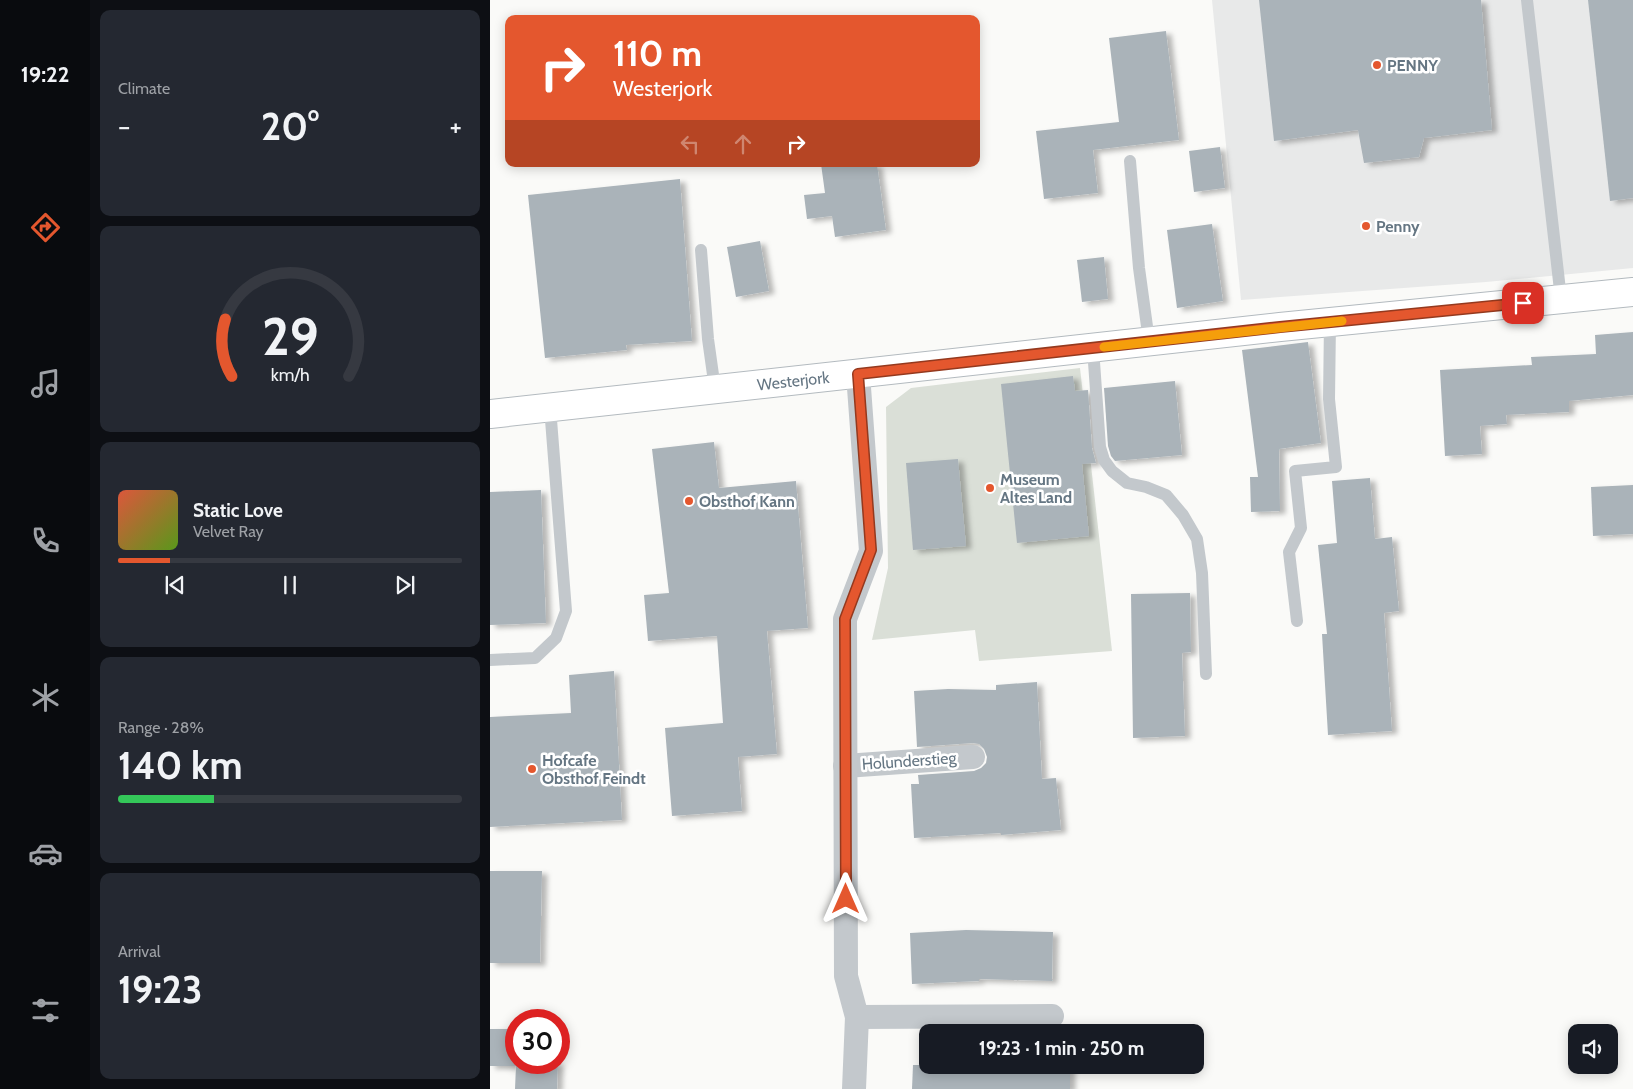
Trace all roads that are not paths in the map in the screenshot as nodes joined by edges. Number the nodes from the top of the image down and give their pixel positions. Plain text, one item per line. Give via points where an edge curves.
1 (1528, 0) edge
2 (1130, 161) dead end
3 (701, 250) dead end
4 (1633, 292) edge
5 (1561, 299) junction
6 (1330, 322) junction
7 (1149, 341) junction
8 (1093, 348) junction
9 (858, 374) junction
10 (715, 390) junction
11 (550, 408) junction
12 (490, 414) edge
13 (1297, 621) dead end
14 (490, 660) edge
15 (1206, 674) dead end
16 (973, 757) dead end
17 (845, 766) junction
18 (1052, 1016) dead end
19 (857, 1017) junction
20 (854, 1089) edge

1 - 5 lane
2 - 7 lane
3 - 10 lane
4 - 5 main road, Westerjork
5 - 6 main road, Westerjork
6 - 7 main road, Westerjork
6 - 13 lane via 1329,398 1336,467 1294,471 1301,528 1289,552
7 - 8 main road, Westerjork
8 - 9 main road, Westerjork
8 - 15 lane via 1100,447 1104,460 1127,484 1146,487 1166,496 1183,515 1197,539 1202,573
9 - 10 main road, Westerjork
9 - 17 street via 871,550 845,619
10 - 11 main road, Westerjork
11 - 12 main road, Westerjork
11 - 14 lane via 566,611 556,638 535,658
16 - 17 street, Holunderstieg
17 - 19 street via 846,976
18 - 19 street
19 - 20 street

